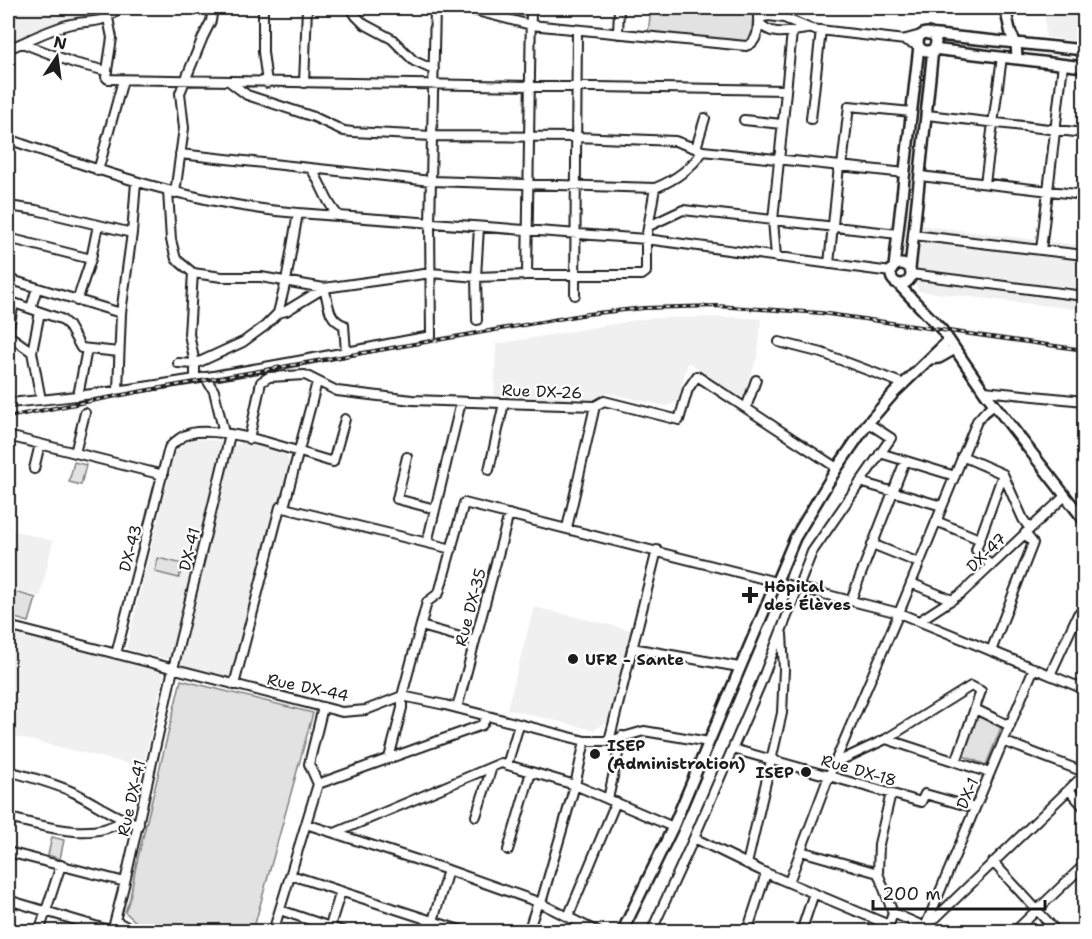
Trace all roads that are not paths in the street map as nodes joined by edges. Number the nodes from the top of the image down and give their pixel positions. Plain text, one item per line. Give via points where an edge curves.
1 (106, 8) edge
2 (119, 8) edge
3 (213, 8) edge
4 (263, 8) edge
5 (307, 8) edge
6 (351, 8) edge
7 (435, 8) edge
8 (465, 8) edge
9 (531, 8) edge
10 (619, 8) edge
11 (757, 8) edge
12 (774, 8) edge
13 (1005, 8) edge
14 (108, 18) junction
15 (784, 18) junction
16 (758, 20) junction
17 (531, 25) junction
18 (811, 29) junction
19 (577, 30) junction
20 (820, 30) junction
21 (792, 32) junction
22 (618, 34) junction
23 (925, 34) junction
24 (905, 40) junction
25 (1012, 40) junction
26 (22, 43) junction
27 (919, 46) junction
28 (8, 49) edge
29 (933, 49) junction
30 (1084, 50) edge
31 (1009, 57) junction
32 (1063, 64) junction
33 (1084, 67) edge
34 (434, 70) junction
35 (107, 71) junction
36 (123, 80) junction
37 (183, 81) junction
38 (230, 82) junction
39 (267, 83) junction
40 (304, 83) junction
41 (434, 85) junction
42 (530, 87) junction
43 (576, 87) junction
44 (786, 90) junction
45 (912, 112) junction
46 (927, 115) junction
47 (705, 117) dead end
48 (811, 119) dead end
49 (744, 120) dead end
50 (993, 123) junction
51 (782, 124) junction
52 (1054, 130) junction
53 (1084, 133) edge
54 (432, 135) junction
55 (529, 136) junction
56 (576, 137) junction
57 (8, 139) edge
58 (699, 150) junction
59 (180, 154) junction
60 (779, 159) junction
61 (841, 166) junction
62 (311, 169) junction
63 (98, 171) junction
64 (905, 173) junction
65 (920, 176) junction
66 (431, 181) junction
67 (136, 182) junction
68 (985, 183) junction
69 (528, 184) junction
70 (576, 185) junction
71 (655, 188) junction
72 (1047, 190) junction
73 (172, 192) junction
74 (1084, 195) edge
75 (8, 206) edge
76 (298, 213) junction
77 (338, 215) junction
78 (773, 220) junction
79 (430, 223) junction
80 (98, 225) junction
81 (649, 226) junction
82 (832, 226) junction
83 (479, 227) junction
84 (528, 230) junction
85 (132, 233) junction
86 (576, 233) junction
87 (898, 234) junction
88 (913, 234) junction
89 (8, 238) edge
90 (646, 240) junction
91 (1041, 250) junction
92 (1084, 255) edge
93 (776, 257) junction
94 (91, 259) junction
95 (829, 264) junction
96 (893, 269) junction
97 (194, 273) junction
98 (431, 273) junction
99 (910, 274) junction
100 (527, 275) junction
101 (576, 276) junction
102 (476, 277) junction
103 (8, 279) edge
104 (286, 281) junction
105 (897, 282) junction
106 (37, 288) junction
107 (324, 288) junction
108 (575, 295) dead end
109 (1084, 296) edge
110 (77, 301) junction
111 (917, 302) junction
112 (30, 308) junction
113 (40, 312) junction
114 (121, 313) junction
115 (278, 313) junction
116 (477, 320) dead end
117 (8, 332) edge
118 (949, 340) junction
119 (779, 342) dead end
120 (87, 349) junction
121 (955, 349) junction
122 (32, 352) junction
123 (119, 352) junction
124 (346, 352) junction
125 (931, 359) junction
126 (178, 363) dead end
127 (195, 364) junction
128 (253, 369) junction
129 (205, 377) junction
130 (195, 379) junction
131 (264, 379) junction
132 (756, 380) dead end
133 (316, 382) junction
134 (904, 384) junction
135 (118, 390) junction
136 (984, 391) junction
137 (78, 396) junction
138 (40, 400) junction
139 (1084, 401) edge
140 (461, 402) junction
141 (8, 403) edge
142 (504, 403) junction
143 (994, 405) junction
144 (595, 406) junction
145 (746, 408) junction
146 (85, 413) dead end
147 (345, 419) dead end
148 (868, 423) junction
149 (227, 434) junction
150 (8, 436) edge
151 (249, 439) junction
152 (40, 444) junction
153 (298, 452) junction
154 (75, 453) junction
155 (880, 453) junction
156 (962, 456) junction
157 (407, 457) dead end
158 (905, 461) junction
159 (837, 468) junction
160 (34, 469) dead end
161 (489, 470) dead end
162 (1003, 474) junction
163 (163, 475) junction
164 (954, 476) junction
165 (860, 482) junction
166 (893, 491) junction
167 (1065, 496) junction
168 (942, 506) junction
169 (282, 507) junction
170 (435, 509) junction
171 (509, 514) junction
172 (1084, 520) edge
173 (936, 521) junction
174 (567, 528) junction
175 (1028, 531) junction
176 (979, 539) junction
177 (427, 543) junction
178 (872, 544) junction
179 (452, 549) junction
180 (657, 550) junction
181 (919, 563) junction
182 (991, 566) junction
183 (777, 581) junction
184 (911, 583) junction
185 (797, 586) junction
186 (851, 600) junction
187 (952, 600) junction
188 (1084, 610) edge
189 (899, 613) junction
190 (920, 621) junction
191 (8, 626) edge
192 (421, 626) junction
193 (782, 630) junction
194 (475, 641) junction
195 (632, 648) junction
196 (991, 651) junction
197 (116, 654) junction
198 (739, 667) junction
199 (1034, 668) junction
200 (173, 669) junction
201 (1050, 675) junction
202 (234, 685) junction
203 (1084, 689) edge
204 (402, 696) junction
205 (323, 706) junction
206 (457, 708) junction
207 (975, 709) junction
208 (487, 716) junction
209 (519, 725) junction
210 (1010, 726) junction
211 (622, 736) junction
212 (886, 739) junction
213 (585, 741) junction
214 (609, 741) junction
215 (1003, 741) junction
216 (709, 742) junction
217 (733, 749) junction
218 (389, 758) junction
219 (771, 760) junction
220 (956, 762) junction
221 (835, 763) junction
222 (507, 765) junction
223 (492, 767) junction
224 (8, 771) edge
225 (531, 772) junction
226 (990, 773) junction
227 (1084, 773) edge
228 (829, 776) junction
229 (318, 784) junction
230 (575, 785) junction
231 (1069, 790) junction
232 (891, 793) junction
233 (608, 799) junction
234 (616, 802) junction
235 (1084, 807) edge
236 (975, 808) junction
237 (476, 816) dead end
238 (8, 818) edge
239 (123, 820) junction
240 (139, 824) junction
241 (306, 824) junction
242 (673, 827) junction
243 (335, 833) junction
244 (694, 838) junction
245 (508, 850) dead end
246 (801, 851) junction
247 (8, 852) edge
248 (993, 862) junction
249 (747, 864) junction
250 (60, 865) junction
251 (1084, 865) edge
252 (448, 870) junction
253 (766, 873) junction
254 (878, 873) junction
255 (291, 875) junction
256 (125, 882) junction
257 (789, 882) junction
258 (341, 891) junction
259 (814, 893) junction
260 (8, 900) edge
261 (539, 903) junction
262 (280, 910) junction
263 (1037, 910) junction
264 (46, 911) junction
265 (893, 914) junction
266 (568, 917) junction
267 (431, 920) junction
268 (116, 921) junction
269 (330, 927) junction
270 (923, 929) edge
271 (112, 931) edge
272 (39, 932) edge
273 (136, 932) edge
274 (273, 932) edge
275 (345, 932) edge
276 (425, 932) edge
277 (466, 932) edge
278 (528, 932) edge
279 (598, 932) edge
280 (622, 932) edge
281 (651, 932) edge
282 (747, 932) edge
283 (801, 932) edge
284 (1014, 932) edge
285 (1057, 932) edge

1 - 14 street
2 - 14 street
3 - 37 street via 211,21
4 - 39 street
5 - 40 street
6 - 34 street via 364,24 392,39 414,61
7 - 34 street
8 - 17 street
9 - 17 street
10 - 22 street
11 - 16 street
12 - 15 street
13 - 25 main road
14 - 26 street via 71,24
14 - 35 street via 111,38
15 - 16 street via 769,16
15 - 18 street
16 - 21 street via 771,32
16 - 22 street via 756,41 746,46
17 - 19 street
17 - 42 street
18 - 20 street
18 - 21 street
19 - 22 street
19 - 43 street
20 - 24 street
20 - 48 street
21 - 44 street
23 - 24 street
23 - 25 main road
23 - 27 main road via 918,39
23 - 29 main road via 936,41
24 - 27 street
25 - 30 main road
25 - 31 main road
26 - 28 street
26 - 35 street
27 - 29 main road via 926,51
27 - 45 main road
29 - 31 main road
29 - 46 main road
31 - 32 main road
31 - 50 street
32 - 33 main road
32 - 52 street
34 - 41 street
35 - 36 street via 106,78
36 - 37 street
36 - 63 street
37 - 38 street
37 - 59 street
38 - 39 street
38 - 54 street via 247,96 344,131
39 - 40 street
40 - 41 street
41 - 42 street
41 - 54 street
42 - 43 street
42 - 55 street
43 - 44 street
43 - 56 street
44 - 51 street
45 - 61 street via 849,106
45 - 64 main road
46 - 50 street
46 - 65 main road
47 - 58 street
49 - 51 street
50 - 52 street
50 - 68 street
51 - 60 street
52 - 53 street
52 - 72 street
54 - 55 street
54 - 66 street
55 - 56 street
55 - 69 street
56 - 58 street via 675,141
56 - 70 street
57 - 63 street
58 - 60 street
58 - 71 street via 695,163
59 - 62 street
59 - 73 street
60 - 61 street
60 - 78 street
61 - 64 street
61 - 82 street
62 - 66 street
62 - 77 street
63 - 67 street
64 - 87 main road
65 - 68 street
65 - 88 main road
66 - 69 street
66 - 79 street
67 - 73 street
67 - 85 street
68 - 72 street
69 - 70 street
69 - 84 street
70 - 71 street
70 - 86 street
71 - 81 street
72 - 74 street
72 - 91 street
73 - 76 street
73 - 97 street via 171,240 176,259
75 - 80 street
76 - 77 street
76 - 104 street
77 - 79 street
78 - 81 street via 683,210
78 - 82 street
78 - 93 street
79 - 83 street
79 - 98 street
80 - 85 street
80 - 94 street
81 - 90 street
82 - 87 street
82 - 95 street
83 - 84 street
83 - 102 street
84 - 86 street
84 - 100 street
85 - 114 street
86 - 90 street
86 - 101 street
87 - 96 main road
88 - 91 street
88 - 99 main road
89 - 94 street
90 - 93 street
90 - 101 street via 645,274
91 - 92 street
93 - 95 street
94 - 110 street
95 - 96 street
96 - 99 main road via 903,264
96 - 105 main road via 892,278
97 - 104 street
97 - 127 street via 189,334
98 - 102 street
98 - 107 street
98 - 124 street via 431,336
99 - 105 main road via 905,282
99 - 109 street
99 - 111 main road
100 - 101 street
100 - 102 street
101 - 108 street
102 - 116 street
103 - 106 street
104 - 107 street
104 - 115 street
105 - 111 main road
106 - 110 street
106 - 112 street
107 - 115 street
107 - 124 street via 330,315 344,325
110 - 114 street
111 - 118 main road
112 - 113 street
112 - 117 street via 14,303
113 - 120 street via 61,319 81,348
113 - 122 street
114 - 123 street
115 - 127 street via 243,342
117 - 122 street
118 - 121 main road
118 - 125 main road
119 - 134 street via 822,353
120 - 123 street
120 - 137 street
121 - 125 main road
121 - 136 main road
122 - 138 street
123 - 135 street
124 - 128 street
125 - 134 main road
126 - 127 street
127 - 130 street
128 - 129 street
128 - 131 street
129 - 130 street
129 - 149 street via 214,391
130 - 135 street
131 - 133 street, Rue DX-26 via 305,375
131 - 151 street
132 - 145 street
133 - 140 street, Rue DX-26 via 347,393
133 - 153 street
134 - 148 main road
135 - 137 street
136 - 139 street
136 - 143 main road
137 - 138 street
138 - 141 street
140 - 142 street, Rue DX-26
140 - 170 street
142 - 144 street, Rue DX-26
142 - 161 street
143 - 156 street via 977,421
143 - 167 main road
144 - 145 street, Rue DX-26 via 604,401 679,420 688,389 697,376
144 - 174 street
145 - 159 street
146 - 154 street
147 - 153 street via 333,462
148 - 155 street via 891,438
148 - 159 main road
149 - 151 street
149 - 163 street, DX-43 via 194,432 177,439 170,448
149 - 200 street, DX-41
150 - 152 street
151 - 153 street
152 - 154 street
152 - 160 street
153 - 169 street
154 - 163 street
155 - 158 street
155 - 165 street
156 - 162 street
156 - 164 street
157 - 170 street via 397,499
158 - 164 street
158 - 166 street
159 - 183 main road via 795,538
162 - 175 street
162 - 176 street
163 - 197 street, DX-43
164 - 168 street
165 - 166 street
165 - 185 street via 812,552
166 - 168 street
166 - 178 street
167 - 172 main road
167 - 175 street, DX-47
168 - 173 street
169 - 177 street
169 - 202 street
170 - 177 street
171 - 174 street
171 - 179 street via 464,503
171 - 194 street, Rue DX-35
173 - 176 street
173 - 181 street
174 - 180 street
175 - 182 street, DX-47
175 - 196 street via 1033,543
176 - 182 street via 976,550
177 - 179 street
178 - 181 street
178 - 186 street
179 - 192 street via 439,593 427,602
180 - 183 street
180 - 195 street
181 - 184 street
182 - 187 street, DX-47
183 - 185 street
183 - 198 main road
184 - 187 street
184 - 189 street
185 - 186 street
185 - 193 street
186 - 189 street
187 - 190 street, DX-47
188 - 201 street via 1078,614
189 - 190 street
189 - 221 street
190 - 196 street
191 - 197 street, Rue DX-44
192 - 194 street
192 - 204 street
193 - 217 street
193 - 219 street via 782,713
194 - 206 street, Rue DX-35
195 - 198 street
195 - 214 street
196 - 199 street
197 - 200 street, Rue DX-44
198 - 216 main road
199 - 201 street
199 - 210 street, DX-1
200 - 202 street, Rue DX-44
200 - 240 street, Rue DX-41
201 - 203 street
202 - 205 street, Rue DX-44
204 - 205 street, Rue DX-44 via 366,710 342,712
204 - 206 street
204 - 218 street
205 - 229 street via 309,764
206 - 208 street
207 - 210 street
207 - 212 street via 981,691 971,687
207 - 220 street
208 - 209 street
208 - 218 street via 482,725
209 - 213 street
209 - 222 street
210 - 215 street, DX-1
211 - 214 street
211 - 216 street via 644,731
211 - 233 street
212 - 220 street
212 - 221 street
213 - 214 street
213 - 230 street
215 - 226 street, DX-1
215 - 227 street
216 - 242 main road
217 - 219 street, Rue DX-18
217 - 244 street
218 - 229 street
219 - 228 street, Rue DX-18
219 - 249 street
220 - 226 street
221 - 228 street
222 - 223 street
222 - 225 street
223 - 237 street
223 - 243 street
224 - 239 street via 71,791
225 - 230 street
225 - 245 street
226 - 236 street, DX-1
227 - 231 street
228 - 232 street, Rue DX-18
228 - 246 street
229 - 241 street
230 - 233 street
230 - 261 street
231 - 235 street
231 - 248 street
232 - 236 street, Rue DX-18 via 921,802 925,794
232 - 254 street via 879,844
233 - 234 street
234 - 242 street
234 - 266 street
236 - 270 street, DX-1
238 - 239 street via 84,832 100,831
239 - 240 street
240 - 256 street, Rue DX-41
241 - 243 street
241 - 255 street
242 - 280 main road
243 - 252 street
244 - 249 street
244 - 281 street
246 - 254 street
246 - 257 street
247 - 250 street
248 - 263 street
248 - 270 street
249 - 253 street
250 - 256 street
250 - 264 street
251 - 263 street
252 - 261 street
252 - 267 street
253 - 257 street
253 - 282 street
254 - 265 street
255 - 258 street
255 - 262 street
256 - 268 street, Rue DX-41
257 - 259 street
258 - 267 street
258 - 269 street
259 - 265 street via 889,925
259 - 283 street
260 - 264 street
261 - 266 street
261 - 278 street
262 - 269 street
262 - 274 street
263 - 284 street
263 - 285 street
264 - 271 street
264 - 272 street
265 - 270 street
266 - 279 street
267 - 276 street
267 - 277 street
268 - 271 street, Rue DX-41
268 - 273 street
269 - 275 street

